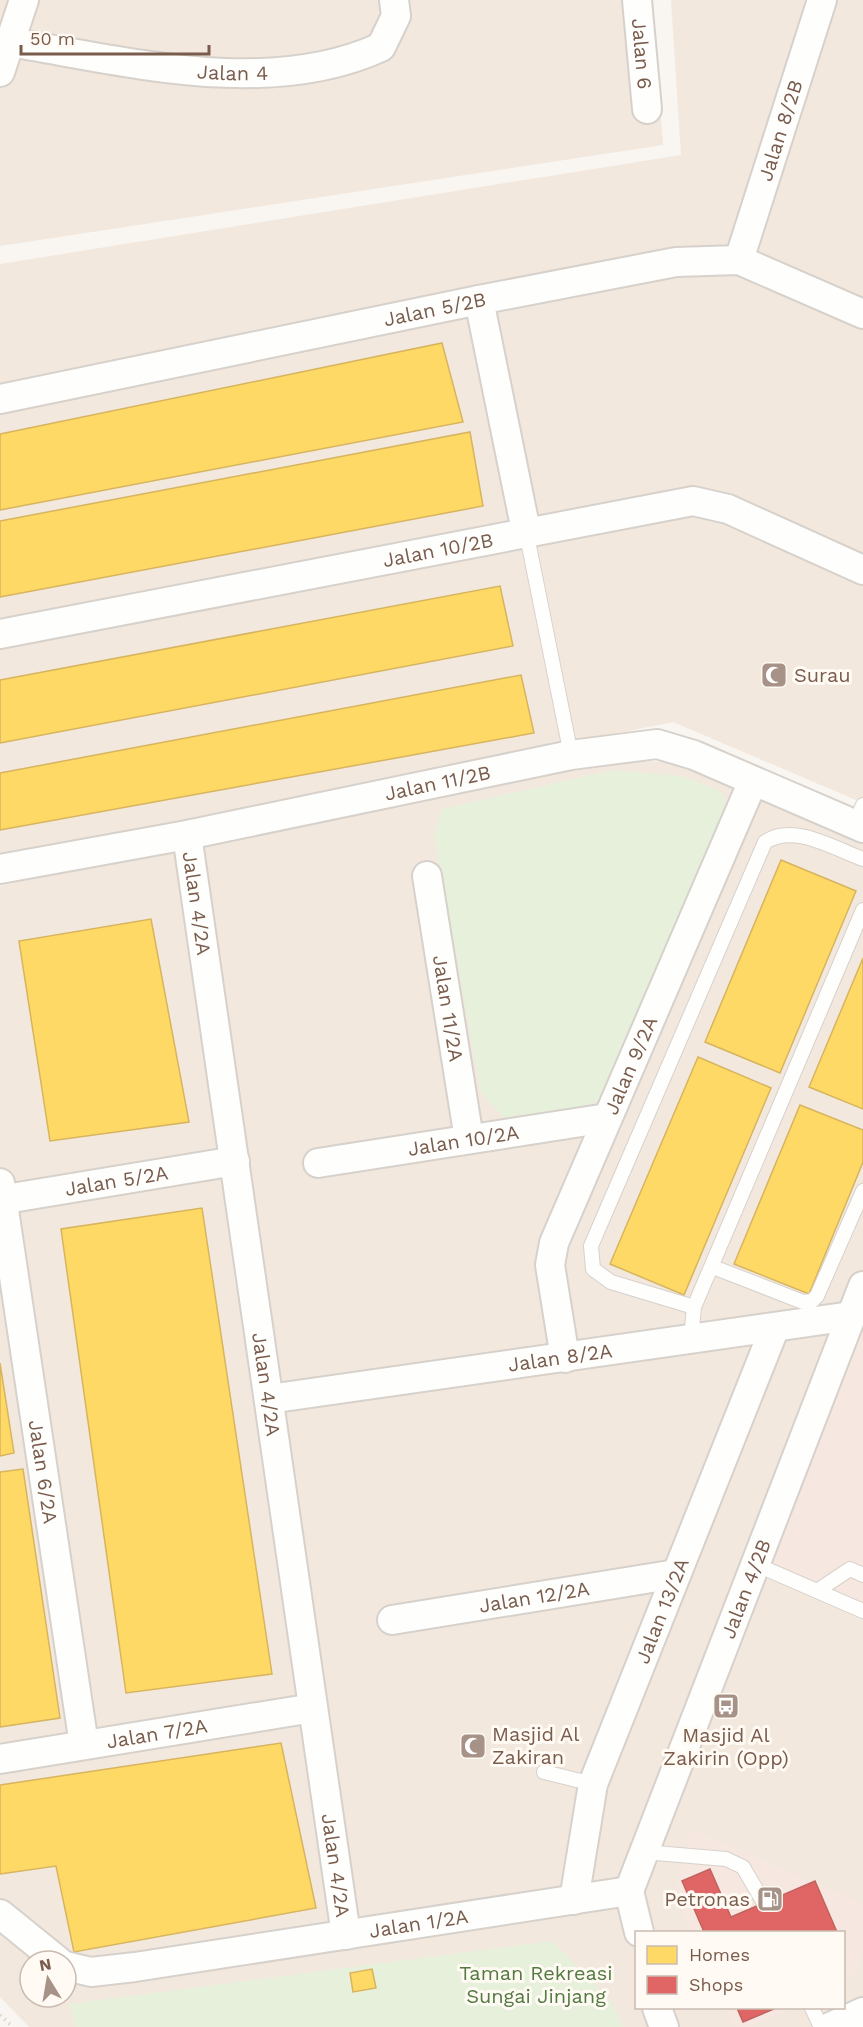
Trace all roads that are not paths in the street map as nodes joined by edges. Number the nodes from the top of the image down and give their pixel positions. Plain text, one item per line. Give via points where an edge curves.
1 (24, 0) edge
2 (394, 0) edge
3 (637, 0) edge
4 (822, 0) edge
5 (9, 42) junction
6 (0, 72) edge
7 (646, 109) dead end
8 (739, 260) junction
9 (479, 300) junction
10 (863, 314) edge
11 (0, 399) edge
12 (526, 531) junction
13 (863, 570) edge
14 (0, 634) edge
15 (572, 755) junction
16 (753, 781) junction
17 (860, 819) edge
18 (187, 835) junction
19 (863, 859) edge
20 (0, 869) edge
21 (427, 876) dead end
22 (863, 910) edge
23 (607, 1118) junction
24 (469, 1139) junction
25 (235, 1161) junction
26 (318, 1163) dead end
27 (863, 1191) edge
28 (1, 1194) edge
29 (713, 1268) junction
30 (859, 1296) edge
31 (694, 1307) junction
32 (776, 1327) junction
33 (691, 1339) junction
34 (565, 1358) junction
35 (269, 1399) junction
36 (755, 1564) junction
37 (676, 1574) junction
38 (863, 1575) edge
39 (817, 1591) junction
40 (863, 1611) edge
41 (392, 1620) dead end
42 (313, 1708) junction
43 (84, 1745) junction
44 (0, 1759) edge
45 (544, 1772) dead end
46 (592, 1784) junction
47 (644, 1852) junction
48 (629, 1891) junction
49 (574, 1900) junction
50 (764, 1903) dead end
51 (0, 1914) edge
52 (639, 1931) edge
53 (346, 1935) junction
54 (43, 1949) edge
55 (78, 1969) edge
56 (658, 2009) edge
57 (813, 2009) edge
58 (863, 2013) edge
59 (664, 2027) edge
60 (821, 2027) edge
61 (830, 2027) edge

1 - 5 street
2 - 5 street, Jalan 4 via 396,16 381,47 350,61 284,71 200,73
3 - 7 street, Jalan 6
4 - 8 street, Jalan 8/2B
5 - 6 street
8 - 9 street, Jalan 5/2B via 676,262
8 - 10 street, Jalan 5/2B
9 - 11 street, Jalan 5/2B
9 - 12 street
12 - 13 street, Jalan 10/2B via 693,501 728,509
12 - 14 street, Jalan 10/2B
12 - 15 lane
15 - 16 street, Jalan 11/2B via 657,744 694,755
15 - 18 street, Jalan 11/2B
16 - 17 street, Jalan 11/2B
16 - 23 street, Jalan 9/2A
18 - 20 street, Jalan 11/2B
18 - 25 street, Jalan 4/2A
19 - 31 lane via 792,833 777,834 765,842 591,1246 593,1269 612,1282
21 - 24 street, Jalan 11/2A
22 - 29 lane
23 - 24 street, Jalan 10/2A
23 - 34 street, Jalan 9/2A via 554,1243 550,1265
24 - 26 street, Jalan 10/2A
25 - 28 street, Jalan 5/2A
25 - 35 street, Jalan 4/2A
27 - 29 lane via 812,1301 803,1302
28 - 43 street, Jalan 6/2A
29 - 31 lane
30 - 32 street, Jalan 8/2A
30 - 36 street, Jalan 4/2B
31 - 33 lane
32 - 33 street, Jalan 8/2A
32 - 37 street, Jalan 13/2A
33 - 34 street, Jalan 8/2A
34 - 35 street, Jalan 8/2A
35 - 42 street, Jalan 4/2A
36 - 39 lane
36 - 47 street, Jalan 4/2B
37 - 41 street, Jalan 12/2A
37 - 46 street, Jalan 13/2A
38 - 39 lane via 850,1569
39 - 40 lane
42 - 43 street, Jalan 7/2A
42 - 53 street, Jalan 4/2A
43 - 44 street, Jalan 7/2A
45 - 46 lane
46 - 49 street, Jalan 13/2A
47 - 48 street, Jalan 4/2B
47 - 50 lane via 726,1859 743,1867
48 - 49 street, Jalan 1/2A
48 - 52 street
49 - 53 street, Jalan 1/2A
51 - 54 street
53 - 55 street, Jalan 1/2A via 91,1972
56 - 59 street
57 - 60 lane
58 - 61 street

